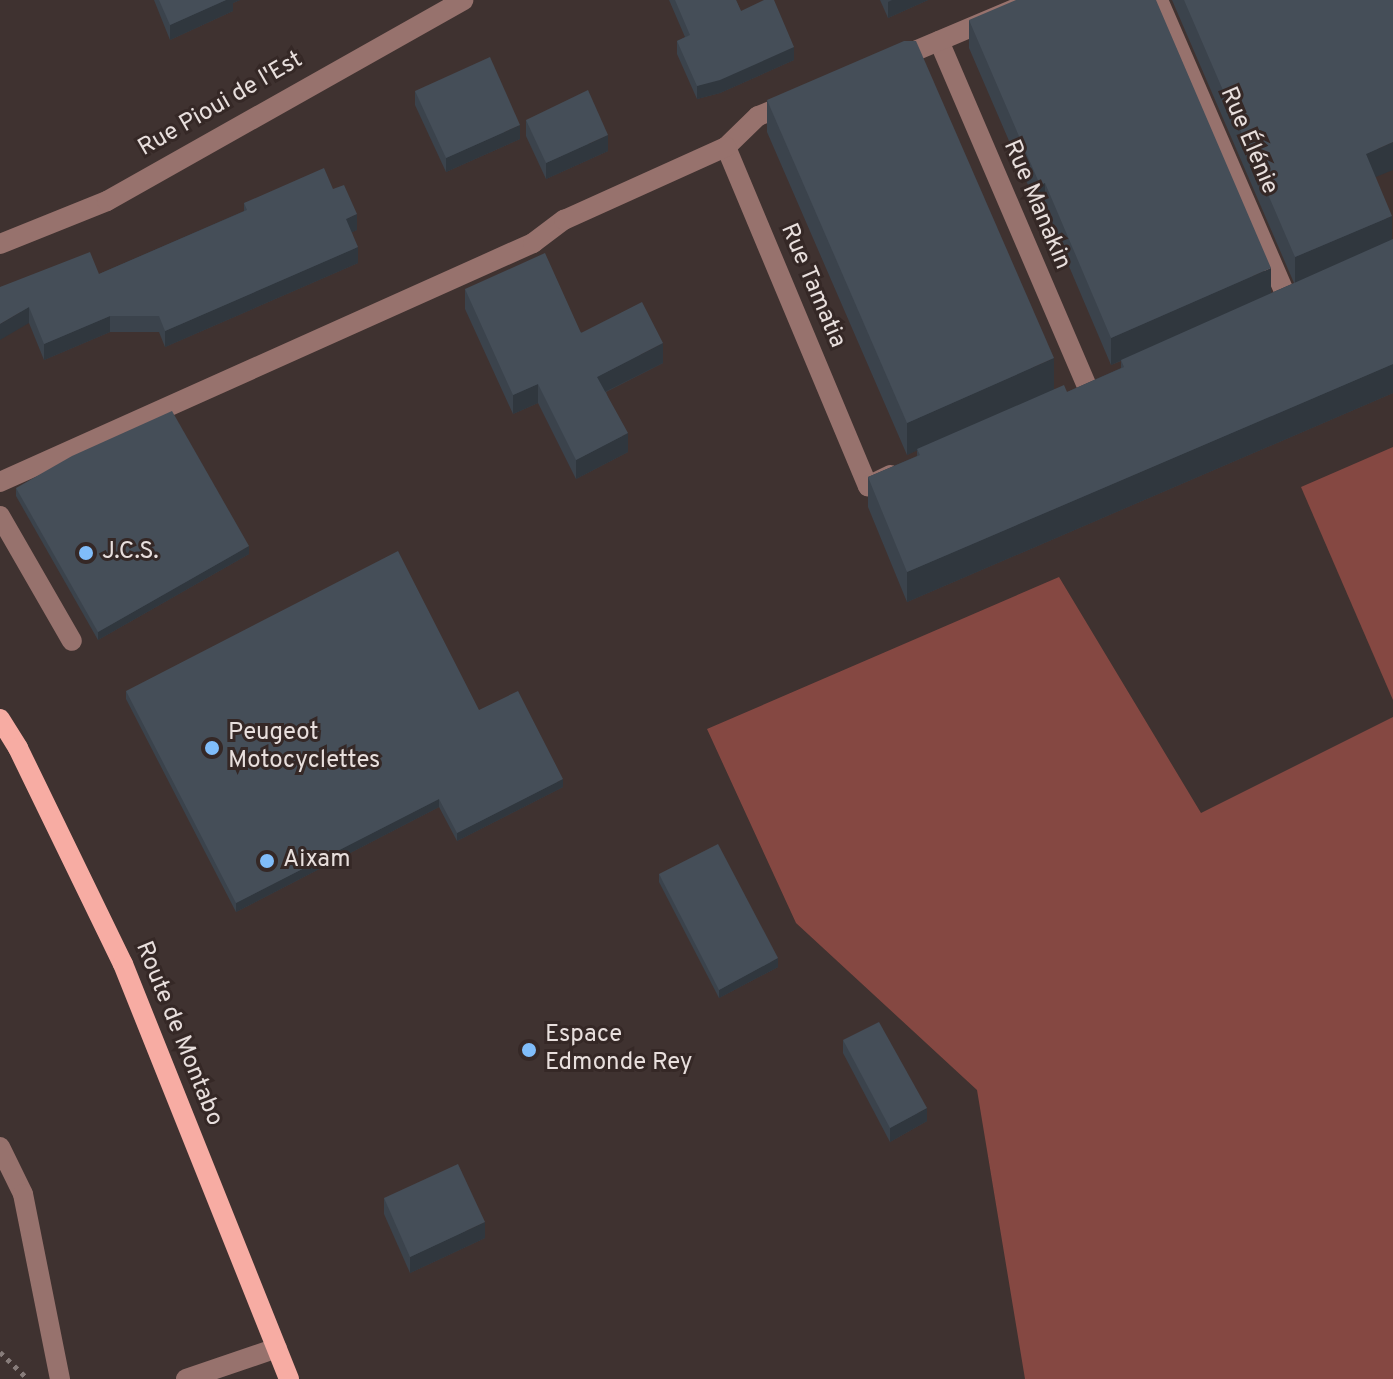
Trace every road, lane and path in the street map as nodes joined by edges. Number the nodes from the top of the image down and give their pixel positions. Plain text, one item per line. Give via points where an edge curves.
1 (463, 0) edge
2 (1036, 0) edge
3 (1158, 0) edge
4 (939, 41) junction
5 (884, 64) edge
6 (814, 93) edge
7 (726, 147) junction
8 (0, 244) edge
9 (1289, 303) edge
10 (1088, 389) edge
11 (905, 469) edge
12 (0, 482) edge
13 (0, 516) edge
14 (72, 641) dead end
15 (0, 719) edge
16 (0, 1147) edge
17 (277, 1348) junction
18 (0, 1352) edge
19 (28, 1379) edge
20 (60, 1379) edge
21 (186, 1379) edge
22 (289, 1379) edge

1 - 8 street, Rue Pioui de l'Est via 107,201
2 - 4 street
3 - 9 street, Rue Élénie
4 - 5 street
4 - 10 street, Rue Manakin
6 - 7 street via 758,116
7 - 11 street, Rue Tamatia via 868,486
7 - 12 street via 564,220 533,243
13 - 14 street
15 - 17 main road, Route de Montabo via 123,964
16 - 20 street via 23,1194
17 - 21 street
17 - 22 main road, Route de Montabo
18 - 19 path

